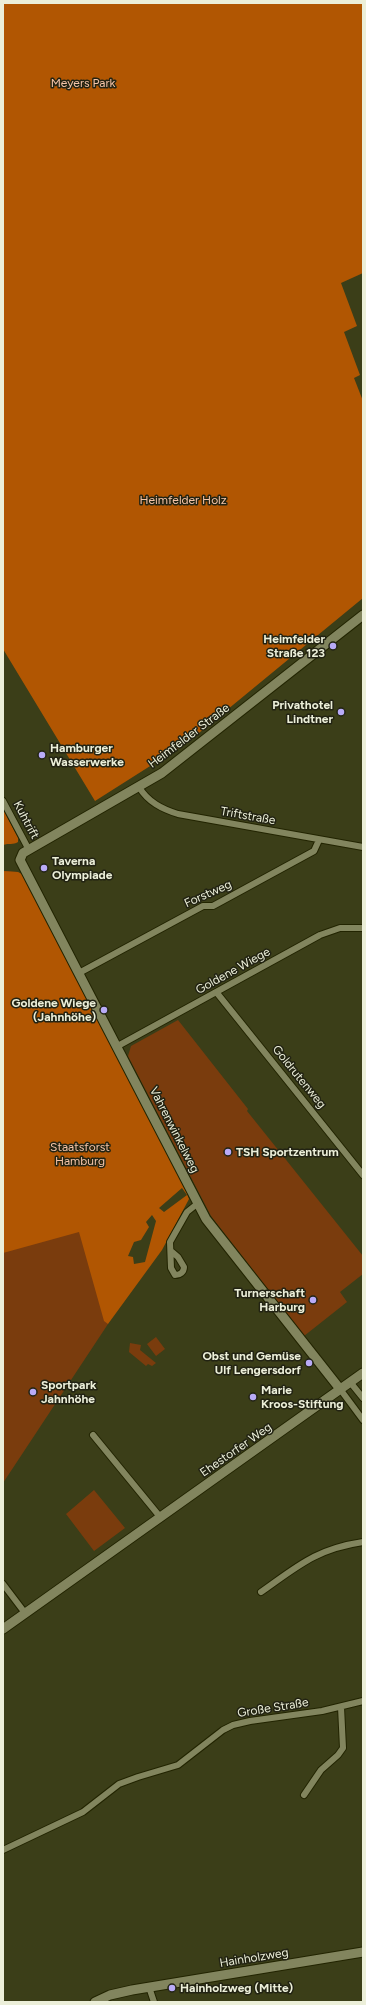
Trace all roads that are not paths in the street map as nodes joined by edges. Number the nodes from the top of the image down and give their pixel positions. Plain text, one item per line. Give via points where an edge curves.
1 (363, 615) edge
2 (139, 787) junction
3 (3, 801) edge
4 (319, 840) junction
5 (363, 847) edge
6 (29, 850) junction
7 (20, 860) joint
8 (363, 928) edge
9 (79, 973) junction
10 (217, 993) junction
11 (116, 1047) junction
12 (363, 1175) edge
13 (197, 1204) junction
14 (171, 1252) dead end
15 (363, 1373) edge
16 (350, 1382) junction
17 (340, 1389) junction
18 (363, 1398) edge
19 (363, 1420) edge
20 (93, 1436) dead end
21 (161, 1518) junction
22 (363, 1542) edge
23 (3, 1584) edge
24 (261, 1592) dead end
25 (25, 1613) junction
26 (3, 1629) edge
27 (363, 1701) edge
28 (341, 1707) junction
29 (304, 1795) dead end
30 (3, 1850) edge
31 (363, 1952) edge
32 (149, 1987) junction
33 (95, 2002) edge
34 (154, 2002) edge

1 - 2 street, Heimfelder Straße via 162,773
2 - 4 street, Triftstraße via 148,800 178,814
2 - 6 street, Heimfelder Straße
3 - 6 street, Kuhtrift
4 - 5 street, Triftstraße
4 - 9 street, Forstweg via 314,852 214,906 203,906
6 - 7 street, Heimfelder Straße via 21,854
7 - 9 street, Vahrenwinkelweg
8 - 10 street, Goldene Wiege via 340,928 320,935
9 - 11 street, Vahrenwinkelweg
10 - 11 street, Goldene Wiege
10 - 12 street, Goldrutenweg
11 - 13 street, Vahrenwinkelweg
13 - 14 street via 187,1212 178,1226 170,1242
13 - 17 street, Vahrenwinkelweg via 206,1219
15 - 16 street, Ehestorfer Weg
16 - 17 street, Ehestorfer Weg
16 - 18 street
17 - 19 street
17 - 21 street, Ehestorfer Weg
20 - 21 street
21 - 25 street, Ehestorfer Weg
22 - 24 street via 318,1553
23 - 25 street
25 - 26 street, Ehestorfer Weg
27 - 28 street, Große Straße
28 - 29 street via 343,1748 321,1770
28 - 30 street, Große Straße via 233,1725 178,1765 119,1784 83,1812
31 - 32 street, Hainholzweg
32 - 33 street, Hainholzweg via 118,1993
32 - 34 street

